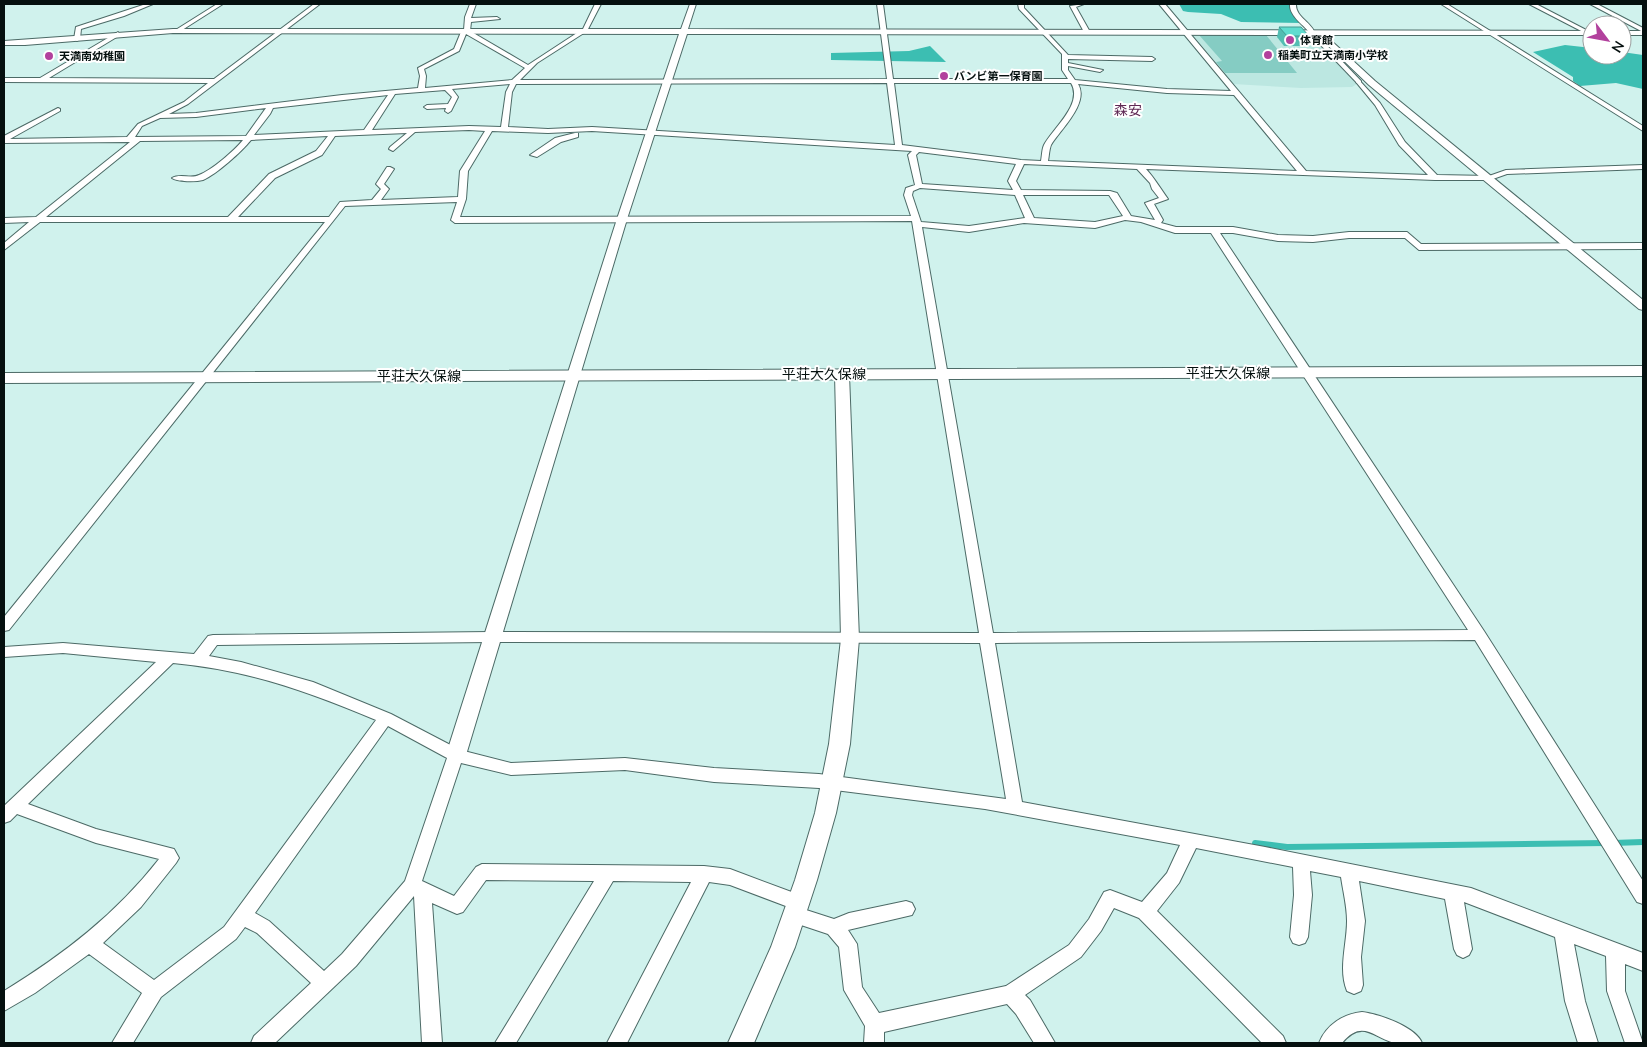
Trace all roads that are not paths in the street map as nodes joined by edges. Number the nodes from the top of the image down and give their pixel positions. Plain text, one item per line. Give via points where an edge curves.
1 (150, 4) edge
2 (220, 4) edge
3 (317, 4) edge
4 (473, 4) edge
5 (598, 4) edge
6 (693, 4) edge
7 (880, 4) edge
8 (1021, 4) edge
9 (1081, 4) edge
10 (1162, 4) edge
11 (1293, 4) edge
12 (1444, 4) edge
13 (1532, 4) edge
14 (1593, 4) edge
15 (497, 18) dead end
16 (468, 20) junction
17 (1582, 29) edge
18 (177, 31) junction
19 (1643, 31) edge
20 (280, 32) junction
21 (465, 32) junction
22 (579, 32) junction
23 (684, 32) junction
24 (885, 32) junction
25 (1046, 32) junction
26 (1087, 32) junction
27 (1186, 33) junction
28 (1315, 33) junction
29 (1489, 33) junction
30 (1582, 33) edge
31 (118, 34) junction
32 (77, 39) junction
33 (4, 43) edge
34 (1152, 59) dead end
35 (1064, 60) junction
36 (528, 68) junction
37 (1100, 70) dead end
38 (4, 80) edge
39 (42, 80) junction
40 (216, 81) junction
41 (668, 81) junction
42 (891, 81) junction
43 (514, 82) junction
44 (1073, 82) junction
45 (1359, 82) joint
46 (448, 88) junction
47 (421, 91) junction
48 (1237, 93) junction
49 (273, 94) dead end
50 (392, 94) junction
51 (1378, 104) junction
52 (1399, 104) junction
53 (269, 106) junction
54 (427, 106) dead end
55 (58, 110) dead end
56 (158, 116) junction
57 (504, 128) junction
58 (1643, 128) edge
59 (490, 129) junction
60 (592, 129) junction
61 (414, 130) junction
62 (367, 132) junction
63 (650, 132) junction
64 (334, 133) junction
65 (246, 138) junction
66 (133, 140) junction
67 (5, 141) edge
68 (899, 148) junction
69 (393, 149) dead end
70 (916, 150) junction
71 (534, 155) dead end
72 (1021, 162) junction
73 (1044, 163) junction
74 (1138, 166) junction
75 (1643, 167) edge
76 (390, 169) dead end
77 (1303, 173) junction
78 (176, 178) dead end
79 (1435, 178) junction
80 (1490, 178) junction
81 (919, 186) junction
82 (1019, 192) junction
83 (462, 200) junction
84 (375, 202) junction
85 (331, 219) junction
86 (622, 219) junction
87 (1129, 219) junction
88 (4, 220) edge
89 (38, 220) junction
90 (230, 220) junction
91 (917, 221) junction
92 (1030, 221) junction
93 (1156, 225) junction
94 (1214, 230) junction
95 (1643, 246) edge
96 (4, 247) edge
97 (1572, 247) junction
98 (1643, 306) edge
99 (1643, 371) edge
100 (1308, 372) junction
101 (842, 374) junction
102 (944, 375) junction
103 (574, 376) junction
104 (204, 377) junction
105 (4, 378) edge
106 (4, 626) edge
107 (1479, 635) junction
108 (491, 637) junction
109 (987, 637) junction
110 (850, 639) junction
111 (4, 652) edge
112 (169, 658) junction
113 (198, 660) junction
114 (386, 718) junction
115 (456, 755) junction
116 (834, 783) junction
117 (1015, 807) junction
118 (9, 811) edge
119 (1191, 840) junction
120 (1301, 862) junction
121 (1349, 871) junction
122 (608, 873) junction
123 (704, 874) junction
124 (417, 887) junction
125 (1453, 892) junction
126 (1643, 896) edge
127 (797, 909) junction
128 (906, 909) dead end
129 (1145, 912) junction
130 (242, 916) junction
131 (834, 927) junction
132 (1563, 932) junction
133 (1299, 937) dead end
134 (90, 944) junction
135 (1464, 949) dead end
136 (1615, 952) junction
137 (1643, 962) edge
138 (324, 984) junction
139 (1354, 985) dead end
140 (154, 991) junction
141 (1010, 994) junction
142 (4, 1002) edge
143 (874, 1034) edge
144 (122, 1043) edge
145 (261, 1043) edge
146 (432, 1043) edge
147 (505, 1043) edge
148 (616, 1043) edge
149 (741, 1043) edge
150 (1045, 1043) edge
151 (1276, 1043) edge
152 (1329, 1043) edge
153 (1412, 1043) edge
154 (1588, 1043) edge
155 (1635, 1043) edge

1 - 32 street via 78,28
2 - 18 street
3 - 20 street
4 - 16 street
5 - 22 street via 585,30
6 - 23 street
7 - 24 street
8 - 25 street via 1021,8
9 - 26 street via 1073,6
10 - 27 street
11 - 28 street via 1297,18
12 - 29 street
13 - 17 street
14 - 19 street
15 - 16 street
16 - 21 street
18 - 20 street
18 - 31 street
20 - 21 street
20 - 40 street
21 - 22 street
21 - 36 street
21 - 47 street via 457,50 421,68 424,76
22 - 23 street
22 - 36 street
23 - 24 street
23 - 41 street
24 - 25 street
24 - 42 street
25 - 26 street
25 - 35 street via 1065,54
26 - 27 street
27 - 28 street
27 - 48 street
28 - 29 street
28 - 45 street
28 - 52 street
29 - 30 street
29 - 58 street
31 - 32 street
31 - 39 street
32 - 33 street
34 - 35 street
35 - 37 street
35 - 44 street via 1065,70
36 - 43 street
38 - 39 street
39 - 40 street
40 - 56 street via 186,104
41 - 42 street
41 - 43 street
41 - 63 street
42 - 44 street
42 - 68 street
43 - 46 street
43 - 57 street via 509,92
44 - 48 street via 1192,93
44 - 73 street via 1077,88 1073,107 1062,129 1047,146
45 - 51 street
46 - 47 street
46 - 54 street via 455,98 449,108
47 - 50 street
48 - 77 street
49 - 53 street
50 - 53 street
50 - 62 street
51 - 52 street
51 - 79 street via 1402,143
52 - 80 street
53 - 56 street via 196,116
53 - 65 street via 259,125
55 - 67 street
56 - 66 street via 140,124
57 - 59 street
57 - 60 street
59 - 61 street
59 - 83 street via 464,171
60 - 63 street
60 - 71 street via 558,140
61 - 62 street
61 - 69 street
62 - 64 street
63 - 68 street
63 - 86 street
64 - 65 street
64 - 90 street via 319,153 272,176
65 - 66 street
65 - 78 street via 238,151 200,178
66 - 67 street
66 - 89 street
68 - 70 street
70 - 72 street
70 - 81 street via 912,155
72 - 73 street
72 - 82 street via 1012,181
73 - 74 street
74 - 77 street
74 - 93 street via 1154,182 1164,199 1149,203 1158,215
75 - 80 street via 1506,172
76 - 84 street via 380,184 385,192
77 - 79 street
79 - 80 street
80 - 97 street
81 - 82 street
81 - 91 street via 910,190 908,195
82 - 87 street via 1110,193
82 - 92 street via 1030,213
83 - 84 street
83 - 86 street via 455,220
84 - 85 street via 343,204
85 - 90 street
85 - 104 street
86 - 91 street
86 - 103 street
87 - 92 street via 1095,225
87 - 93 street
88 - 89 street
89 - 90 street
89 - 96 street
91 - 92 street via 969,229 999,222
91 - 102 street
93 - 94 street via 1176,230
94 - 97 street via 1298,239 1349,235 1407,236 1419,247
94 - 100 street
95 - 97 street
97 - 98 street
99 - 100 main road, 平荘大久保線
100 - 102 main road, 平荘大久保線
100 - 107 street
101 - 102 main road, 平荘大久保線
101 - 103 main road, 平荘大久保線
101 - 110 street
102 - 109 street
103 - 104 main road, 平荘大久保線
103 - 108 street
104 - 105 main road, 平荘大久保線
104 - 106 street
107 - 109 street
107 - 126 street
108 - 110 street
108 - 113 street via 213,640
108 - 115 street
109 - 110 street
109 - 117 street
110 - 116 street via 849,682
111 - 112 street via 64,648
112 - 113 street
112 - 118 street
113 - 114 street via 241,667 308,686
114 - 115 street
114 - 130 street
115 - 116 street via 511,769 625,764 714,775
115 - 124 street
116 - 117 street
116 - 127 street
117 - 119 street
118 - 134 street via 168,854 170,858 150,887
119 - 120 street
119 - 129 street via 1173,878
120 - 121 street
120 - 133 street via 1303,896
121 - 125 street
121 - 139 street via 1356,921 1352,957
122 - 123 street
122 - 124 street via 482,872 457,906
122 - 147 street
123 - 127 street via 730,877
123 - 148 street
124 - 138 street
124 - 146 street
125 - 132 street
125 - 135 street
127 - 131 street
127 - 149 street
128 - 131 street
129 - 141 street via 1110,898 1095,926 1075,951
129 - 151 street
130 - 138 street via 263,927
130 - 140 street via 230,933
131 - 143 street via 848,944 853,990
132 - 136 street
132 - 154 street via 1575,1001
134 - 140 street
134 - 142 street
136 - 137 street
136 - 155 street via 1616,991
138 - 145 street
140 - 144 street
141 - 143 street
141 - 150 street via 1023,1007
152 - 153 street via 1346,1025 1364,1022 1394,1031

